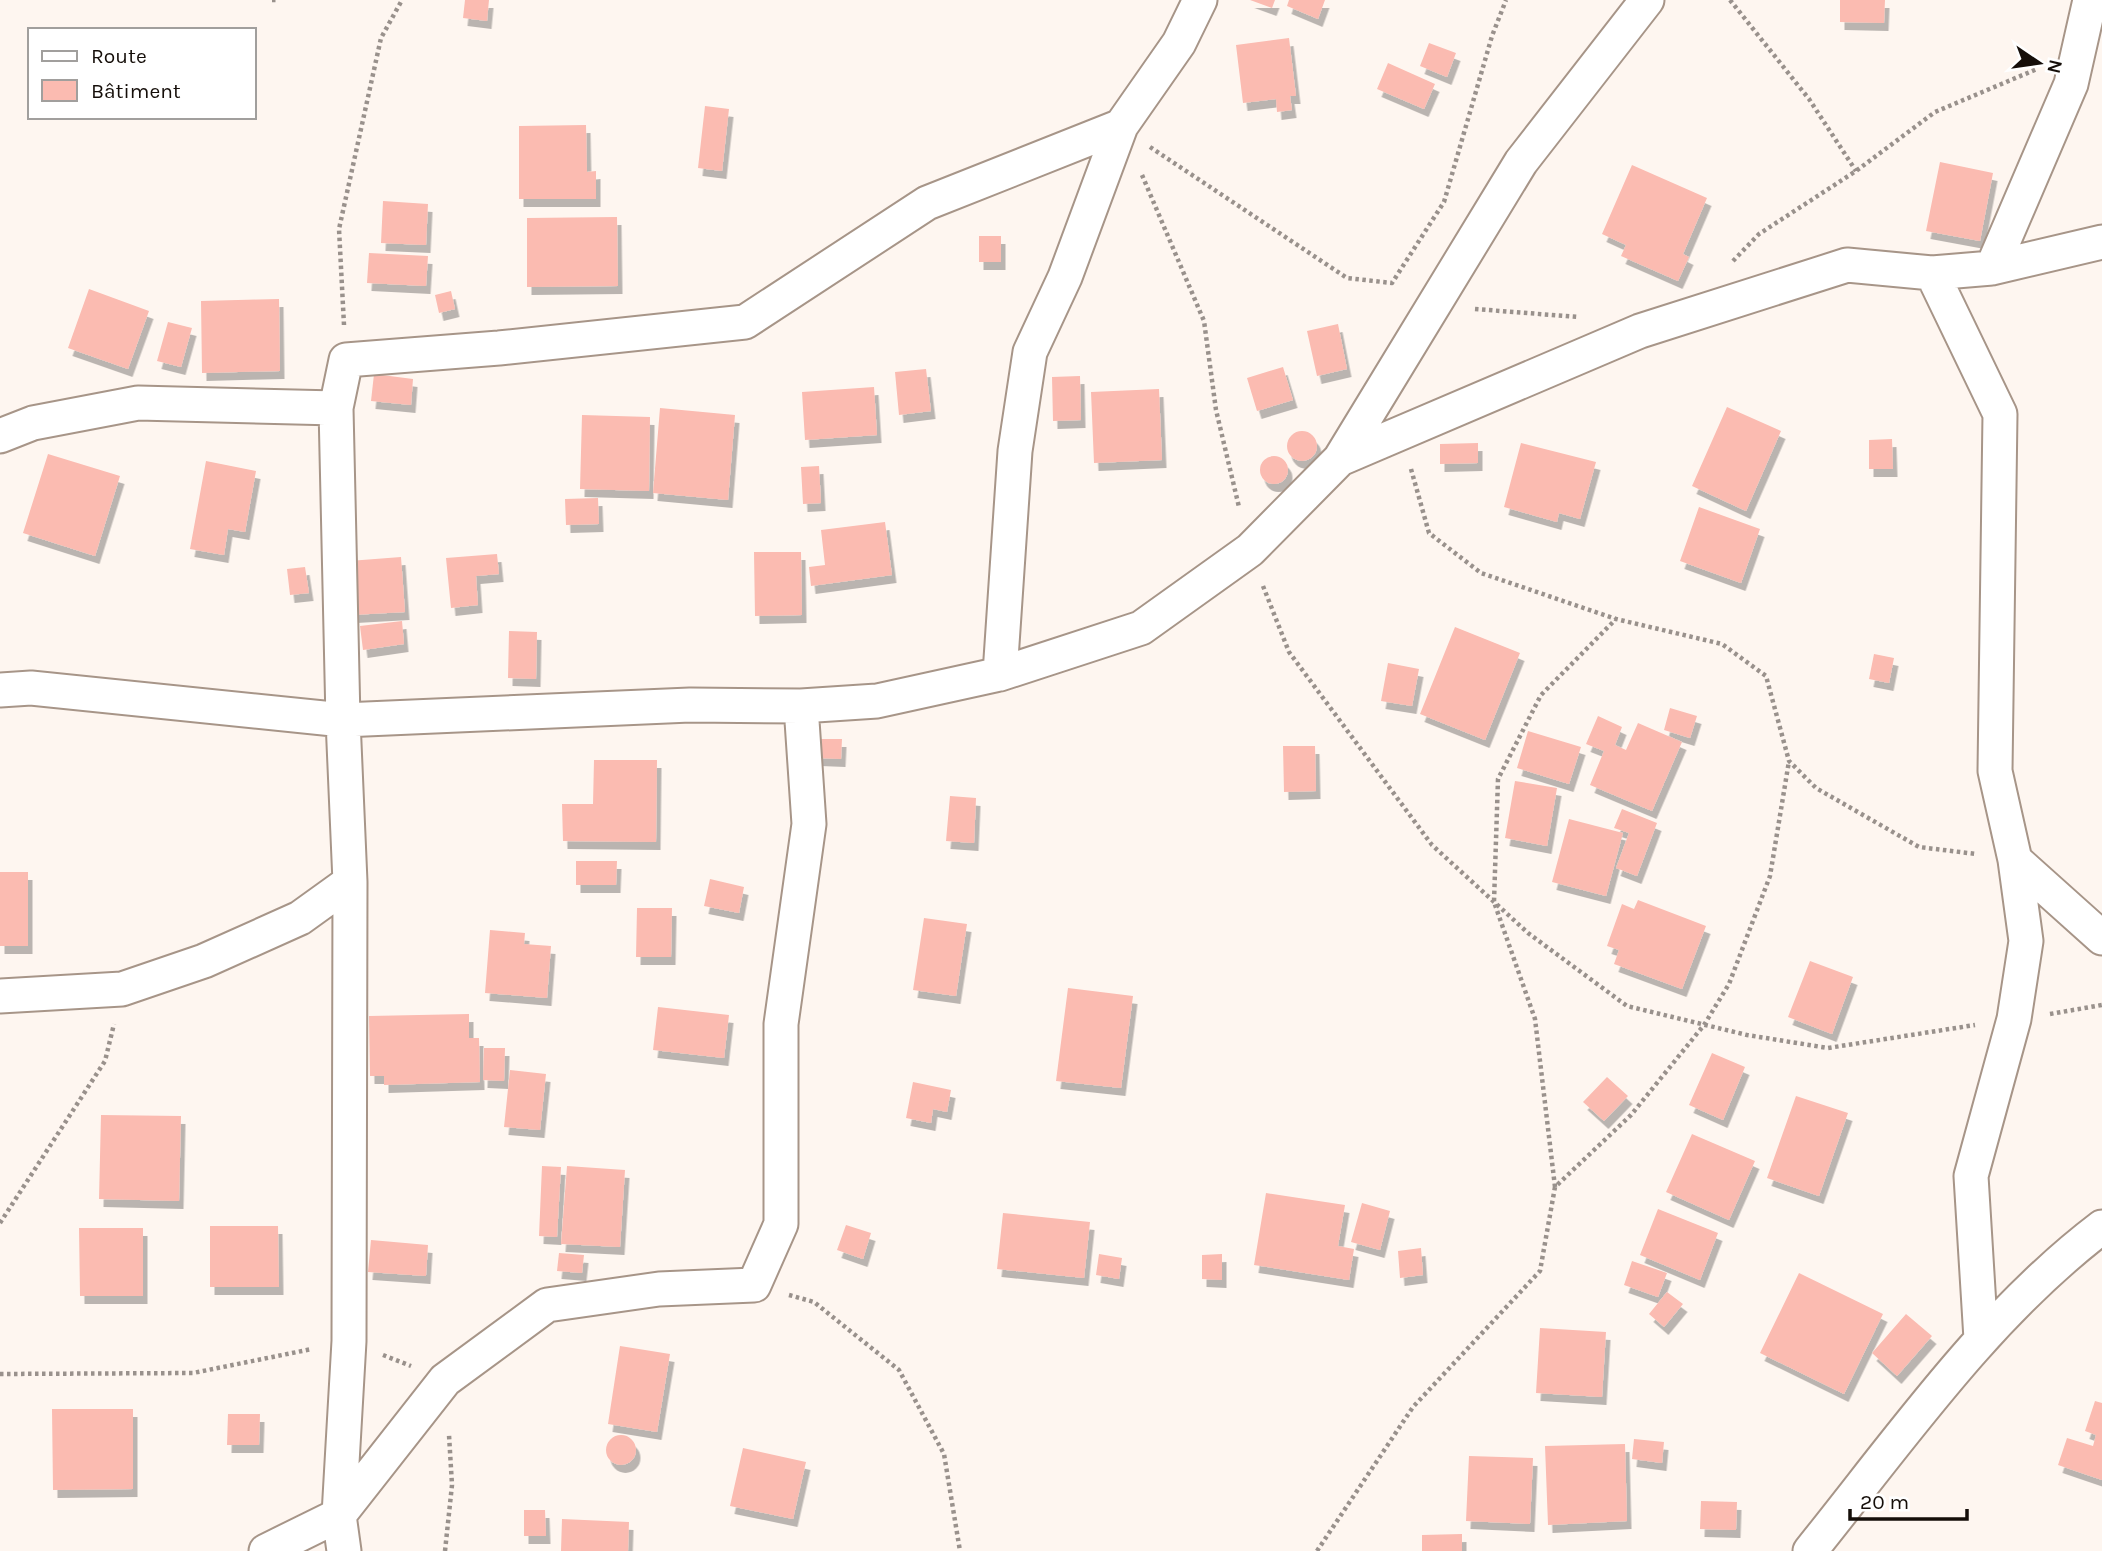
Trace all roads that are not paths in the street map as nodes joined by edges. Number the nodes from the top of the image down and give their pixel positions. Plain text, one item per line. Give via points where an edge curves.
1 (1200, 0) edge
2 (1647, 0) edge
3 (2090, 0) edge
4 (1121, 126) junction
5 (2102, 242) edge
6 (1992, 268) junction
7 (1932, 273) junction
8 (336, 408) junction
9 (0, 436) edge
10 (1340, 459) junction
11 (1000, 674) junction
12 (0, 690) edge
13 (801, 706) junction
14 (343, 720) junction
15 (2015, 860) junction
16 (350, 883) junction
17 (2102, 938) edge
18 (0, 996) edge
19 (2102, 1227) edge
20 (1981, 1339) junction
21 (340, 1515) junction
22 (266, 1551) edge
23 (344, 1551) edge
24 (1810, 1551) edge

1 - 4 street via 1179,43
2 - 10 street via 1521,162
3 - 6 street via 2071,85
4 - 8 street via 927,203 745,322 346,360
4 - 11 street via 1065,277 1030,352 1015,451
5 - 6 street
6 - 7 street
7 - 10 street via 1847,265 1640,331
7 - 15 street via 2000,414 1995,771
8 - 9 street via 138,403 33,423
8 - 14 street
10 - 11 street via 1250,550 1141,628
11 - 13 street via 877,701
12 - 14 street via 31,688
13 - 14 street via 690,705
13 - 21 street via 809,824 781,1024 781,1224 754,1285 659,1289 547,1305 446,1380
14 - 16 street
15 - 17 street
15 - 20 street via 2026,941 2014,1019 1971,1176
16 - 18 street via 300,918 204,961 122,989
16 - 21 street via 349,1341
19 - 20 street via 2071,1250
20 - 24 street
21 - 22 street
21 - 23 street

